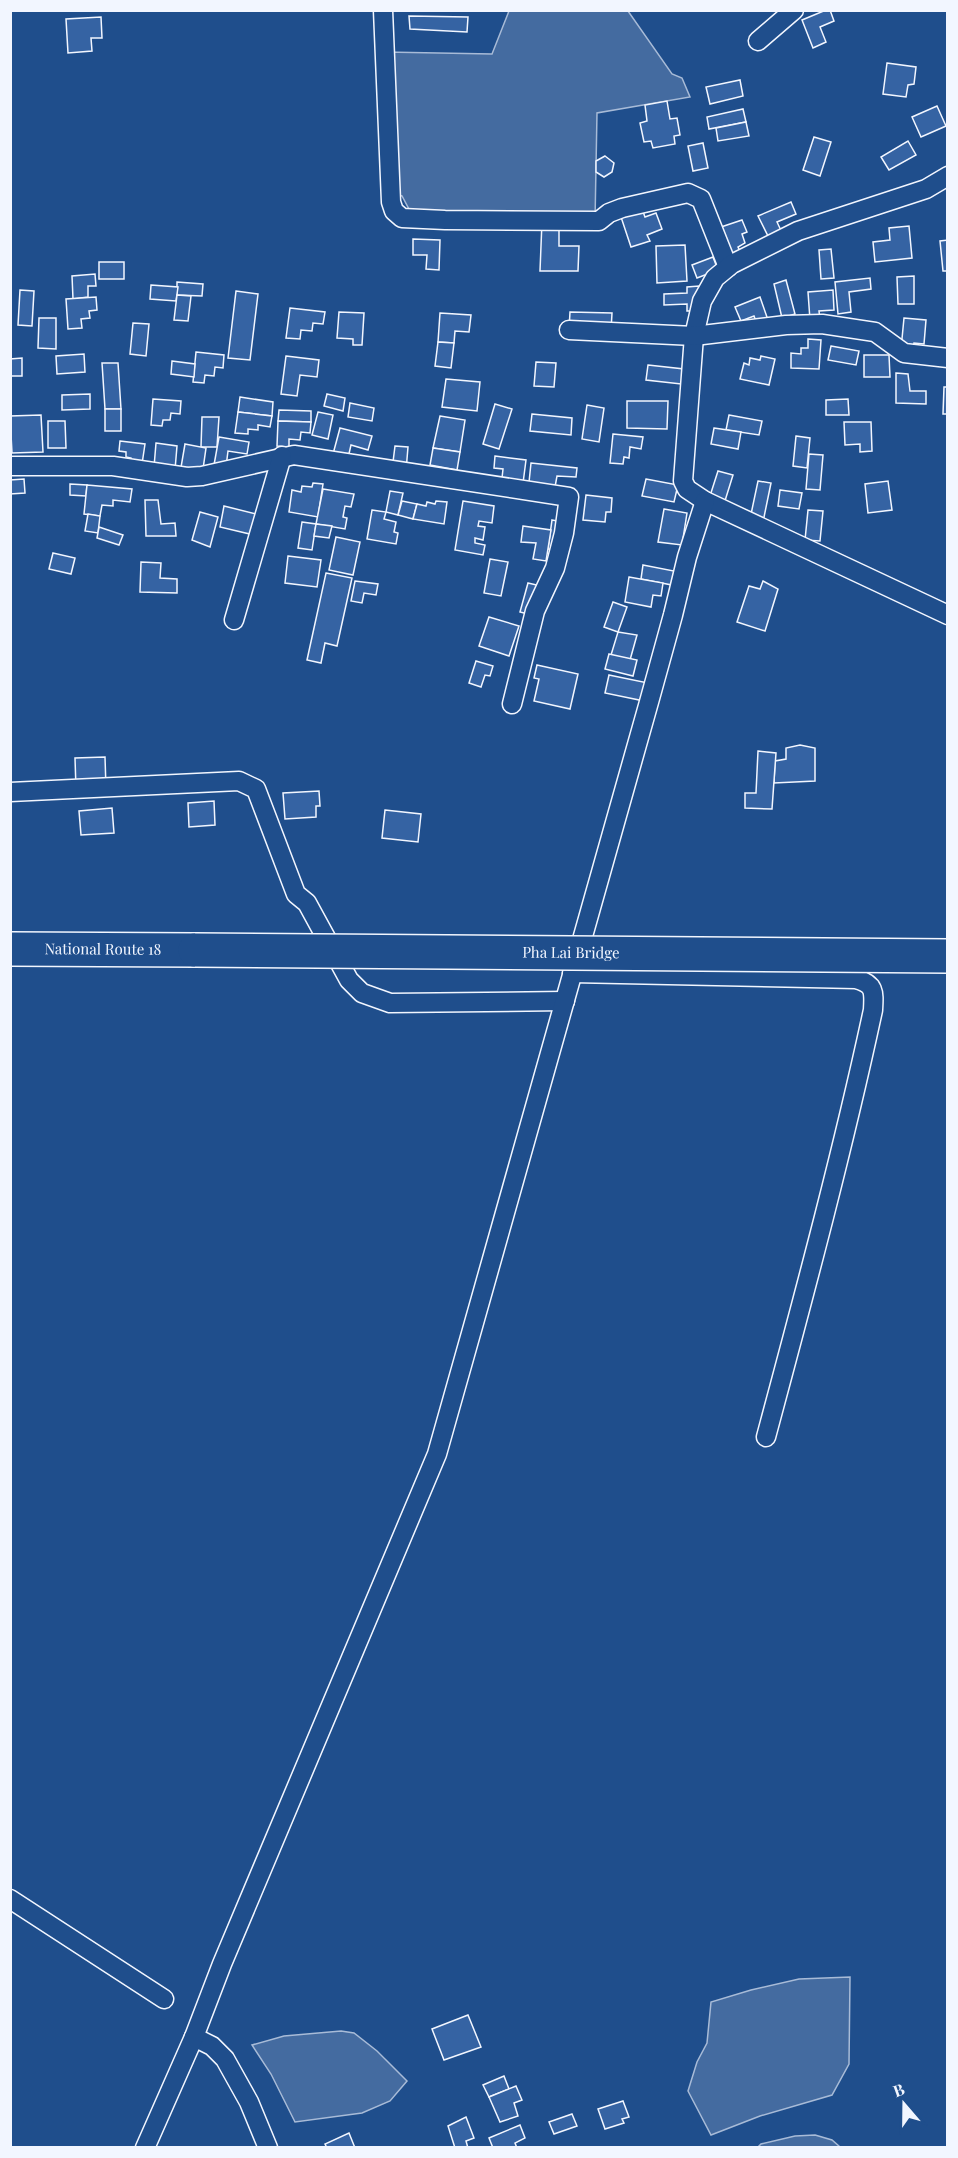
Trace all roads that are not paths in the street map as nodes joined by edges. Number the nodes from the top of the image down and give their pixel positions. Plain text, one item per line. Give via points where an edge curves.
1 (383, 10) edge
2 (794, 10) edge
3 (758, 41) dead end
4 (948, 176) edge
5 (728, 267) junction
6 (569, 330) dead end
7 (694, 336) junction
8 (948, 358) edge
9 (282, 456) junction
10 (10, 466) edge
11 (705, 501) junction
12 (948, 615) edge
13 (234, 620) dead end
14 (512, 704) dead end
15 (10, 792) edge
16 (10, 948) edge
17 (195, 950) joint
18 (948, 956) edge
19 (572, 973) junction
20 (565, 1002) junction
21 (766, 1437) dead end
22 (10, 1899) edge
23 (164, 1998) dead end
24 (194, 2037) junction
25 (145, 2148) edge
26 (268, 2148) edge

1 - 5 street via 391,202 402,218 599,221 622,208 687,193 701,199
2 - 3 street
4 - 5 street via 926,189 798,231
5 - 7 street via 715,278 702,301
6 - 7 street
7 - 8 street via 822,324 876,332 904,353
7 - 11 street via 684,484
9 - 10 street via 187,477 113,466
9 - 13 street
9 - 14 street via 310,456 569,497 555,568 535,611
11 - 12 street
11 - 19 street
15 - 20 street via 238,781 256,789 296,894 307,903 350,980 362,993 390,1003
16 - 17 highway, National Route 18
17 - 18 highway, Pha Lai Bridge, bridge
19 - 20 street
19 - 21 street via 856,979 872,987 873,1010 849,1121
20 - 24 street via 437,1454
22 - 23 street
24 - 25 street
24 - 26 street via 212,2046 225,2059

